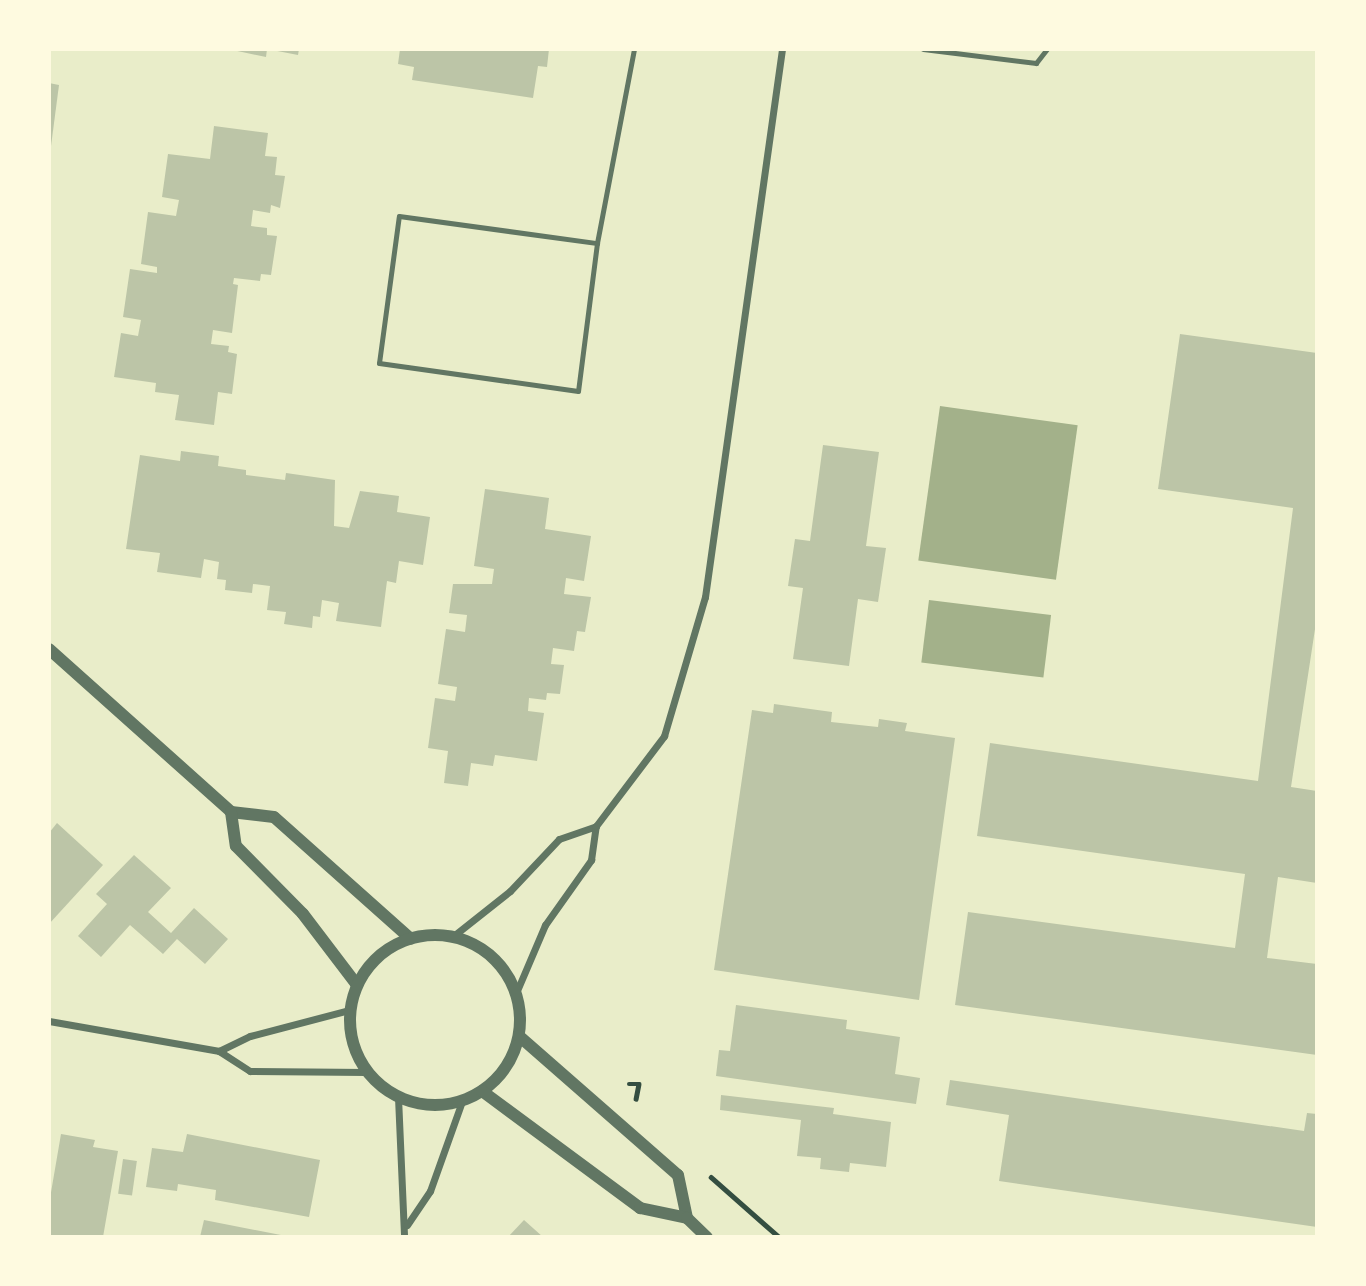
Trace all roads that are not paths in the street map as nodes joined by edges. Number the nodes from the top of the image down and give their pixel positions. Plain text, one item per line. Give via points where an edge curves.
1 (634, 49) edge
2 (782, 49) edge
3 (923, 49) edge
4 (1047, 49) edge
5 (597, 243) junction
6 (49, 649) edge
7 (231, 812) junction
8 (596, 826) junction
9 (452, 937) junction
10 (411, 939) junction
11 (357, 985) junction
12 (516, 993) junction
13 (349, 1010) junction
14 (49, 1021) edge
15 (519, 1037) junction
16 (219, 1051) junction
17 (366, 1072) junction
18 (482, 1091) junction
19 (398, 1097) junction
20 (462, 1101) junction
21 (687, 1218) junction
22 (406, 1226) junction
23 (404, 1237) edge
24 (707, 1237) edge

1 - 5 lane
2 - 8 street via 705,597 664,736
3 - 4 lane via 1036,63
5 - 5 lane via 399,216 379,363 578,390
6 - 7 street
7 - 10 street via 274,817
7 - 11 street via 236,846 303,914
8 - 9 street via 559,838 510,891
8 - 12 street via 591,860 545,925
9 - 10 street
9 - 12 street via 480,947 502,967
10 - 11 street via 370,964
11 - 13 street
12 - 15 street
13 - 16 street via 250,1036
13 - 17 street via 350,1032
14 - 16 street
15 - 18 street via 499,1077
15 - 21 street via 678,1175
16 - 17 street via 250,1071
17 - 19 street
18 - 20 street
18 - 21 street via 640,1208
19 - 20 street via 419,1104
19 - 22 street
20 - 22 street via 430,1191
21 - 24 street
22 - 23 street

